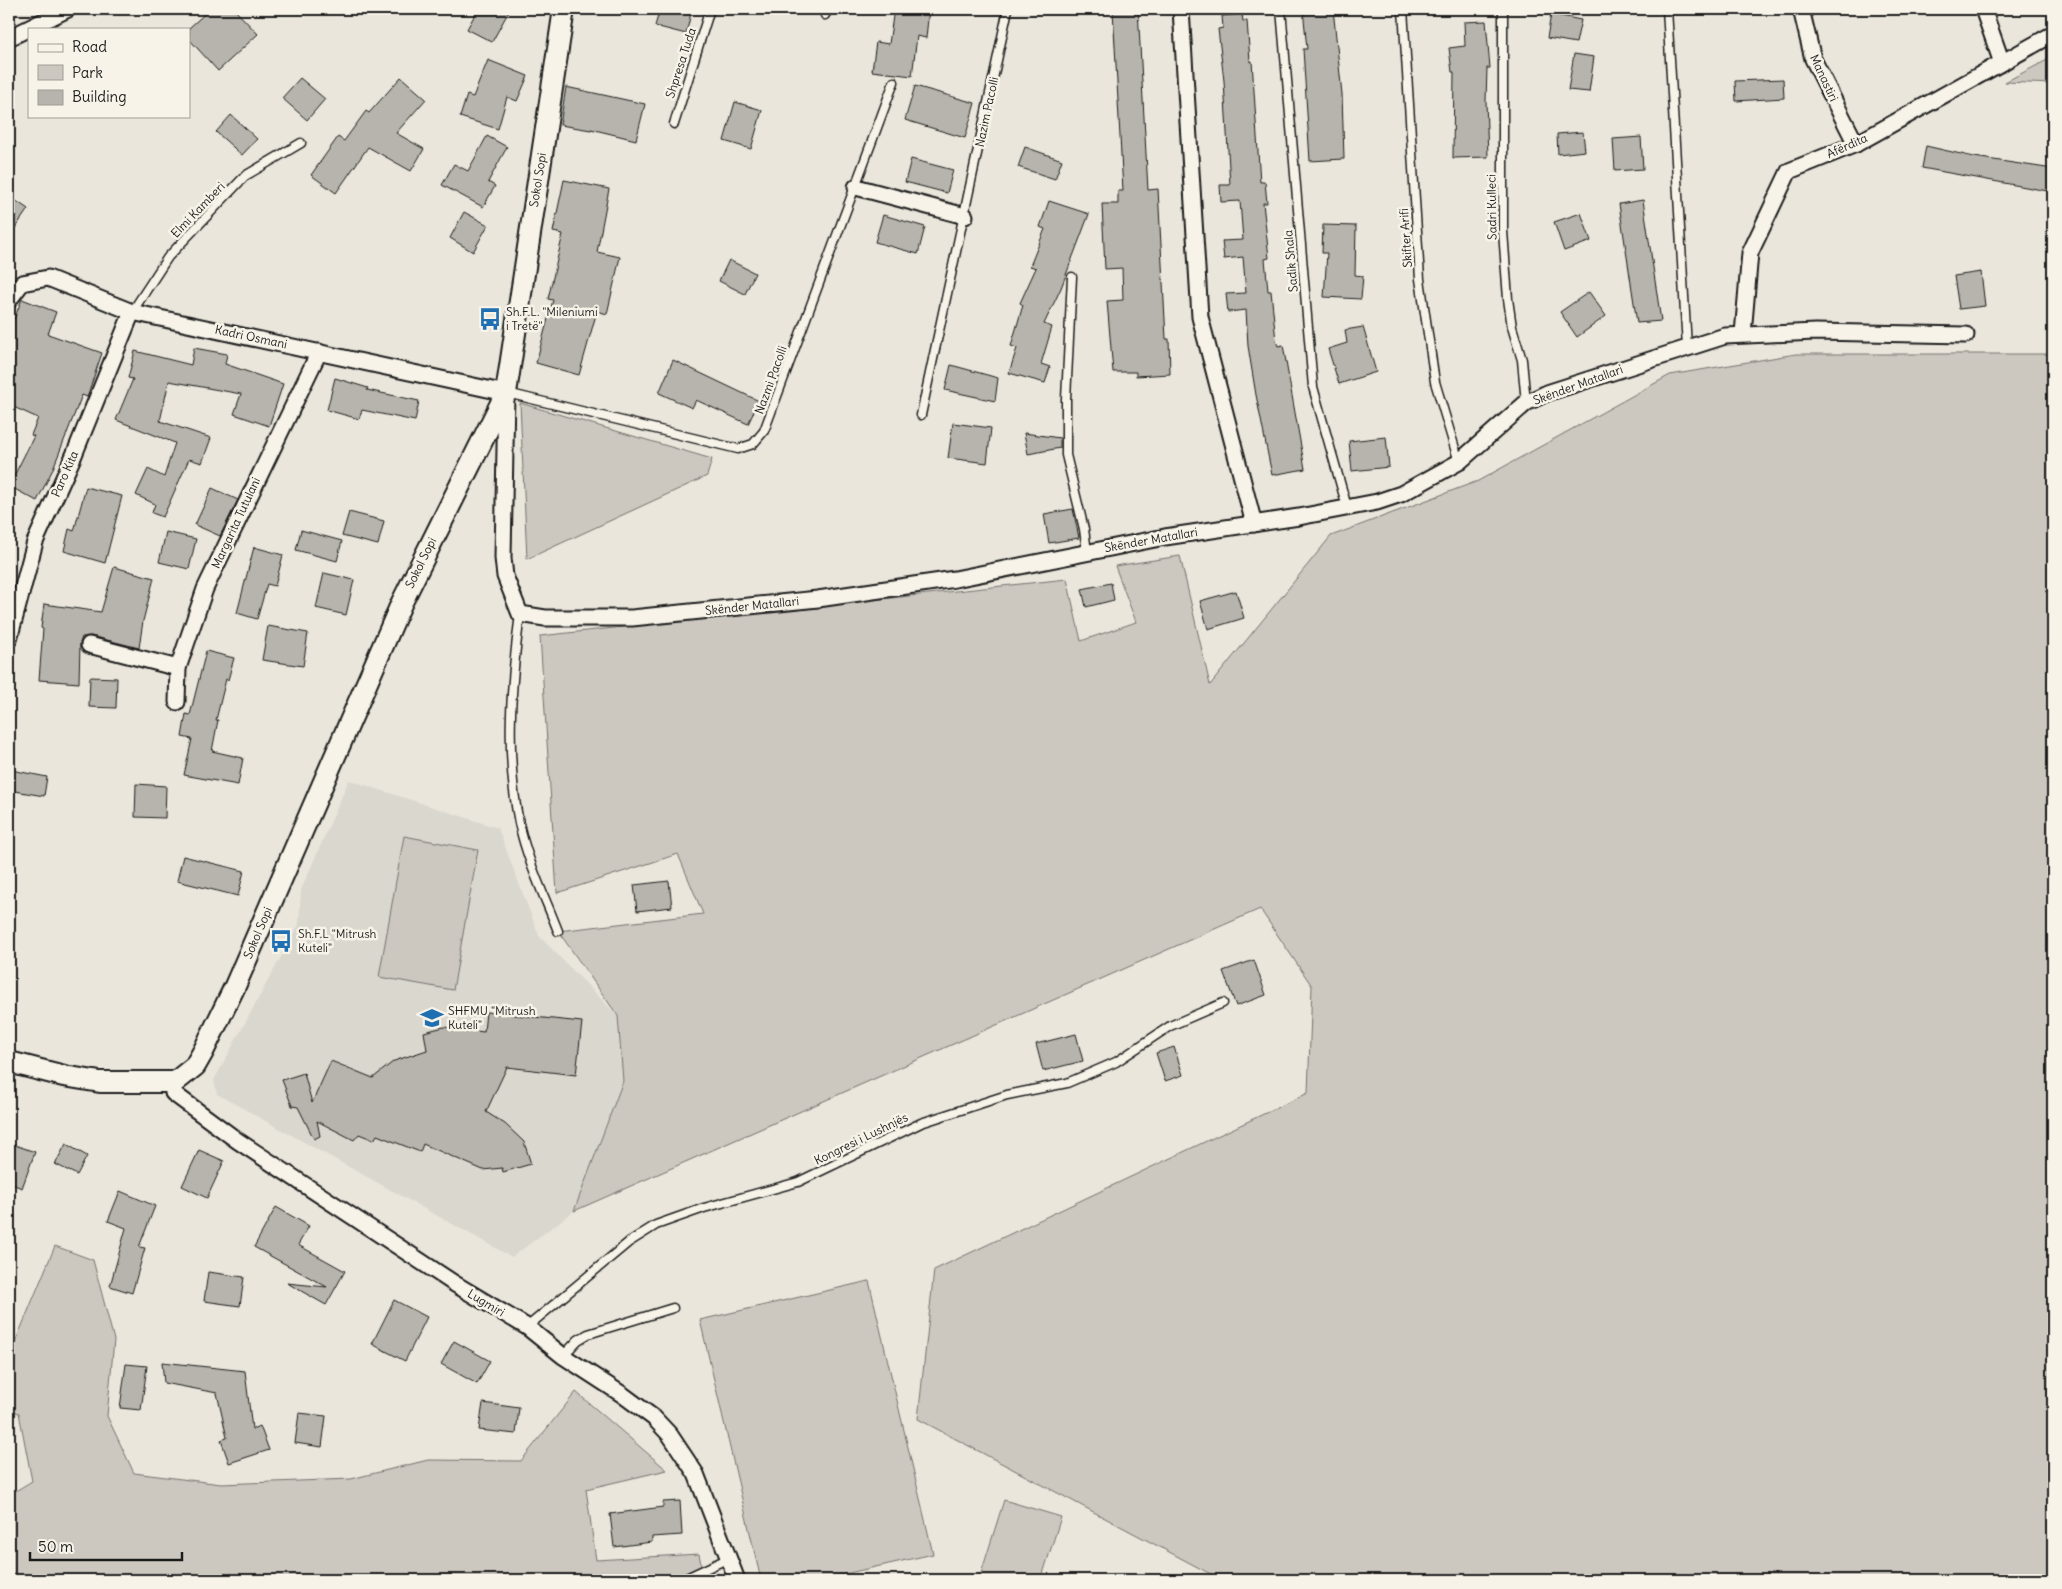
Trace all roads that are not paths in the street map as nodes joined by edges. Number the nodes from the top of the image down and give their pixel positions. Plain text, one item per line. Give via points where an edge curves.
1 (564, 9) edge
2 (710, 9) edge
3 (1008, 9) edge
4 (1181, 9) edge
5 (1281, 9) edge
6 (1402, 9) edge
7 (1503, 9) edge
8 (1667, 9) edge
9 (1801, 9) edge
10 (1983, 9) edge
11 (59, 10) edge
12 (2053, 34) edge
13 (9, 38) edge
14 (2002, 63) junction
15 (894, 82) dead end
16 (674, 124) dead end
17 (301, 143) dead end
18 (1856, 144) junction
19 (856, 187) junction
20 (965, 216) junction
21 (1072, 276) dead end
22 (9, 300) edge
23 (132, 312) junction
24 (1743, 334) junction
25 (1966, 335) dead end
26 (1687, 347) junction
27 (319, 352) junction
28 (506, 393) junction
29 (1526, 403) junction
30 (921, 415) dead end
31 (1459, 462) junction
32 (1347, 507) junction
33 (1254, 524) junction
34 (1087, 552) junction
35 (520, 614) junction
36 (9, 639) edge
37 (88, 645) dead end
38 (178, 668) junction
39 (177, 702) dead end
40 (558, 931) dead end
41 (1222, 1003) dead end
42 (9, 1062) edge
43 (175, 1082) junction
44 (673, 1308) dead end
45 (527, 1327) junction
46 (563, 1356) junction
47 (729, 1558) junction
48 (682, 1580) edge
49 (737, 1580) edge

1 - 28 street, Sokol Sopi
2 - 16 lane, Shpresa Tuda
3 - 20 lane, Nazim Pacolli
4 - 33 street via 1200,317
5 - 32 lane, Sadik Shala via 1312,387
6 - 31 lane, Skifter Arifi via 1420,279 1434,382
7 - 29 lane, Sadri Kulleci via 1503,231 1508,298 1522,360
8 - 26 lane
9 - 18 street, Manastiri via 1813,59
10 - 14 street
11 - 13 street
12 - 14 street, Afërdita
14 - 18 street, Afërdita
15 - 19 lane, Nazmi Pacolli
17 - 23 lane, Elmi Kamberi via 246,176 168,257
18 - 24 street, Afërdita via 1789,171 1750,253
19 - 20 street
19 - 28 lane, Nazmi Pacolli via 764,431 753,444 738,449
20 - 30 lane, Nazim Pacolli
21 - 34 lane via 1066,455
22 - 23 street, Kadri Osmani via 22,284 48,278
23 - 27 street, Kadri Osmani
23 - 36 street, Paro Kita via 35,542
24 - 25 street, Skënder Matallari
24 - 26 street, Skënder Matallari
26 - 29 street, Skënder Matallari via 1547,393
27 - 28 street, Kadri Osmani
27 - 38 street, Margarita Tutulani via 205,588
28 - 35 street via 503,558 505,576
28 - 43 street, Sokol Sopi via 402,602 235,986 195,1066
29 - 31 street, Skënder Matallari
31 - 32 street, Skënder Matallari via 1401,494
32 - 33 street, Skënder Matallari
33 - 34 street, Skënder Matallari
34 - 35 street, Skënder Matallari via 955,579 756,607 632,618 546,618
35 - 40 lane via 510,702 519,822
37 - 38 street
38 - 39 street, Margarita Tutulani
41 - 45 lane, Kongresi i Lushnjës via 1170,1026 1116,1062 1067,1083 1007,1094 921,1122 798,1182 656,1225 629,1242
42 - 43 street via 100,1082
43 - 45 street, Lugmiri via 173,1093 238,1142 455,1284
44 - 46 lane via 588,1334
45 - 46 street, Lugmiri
46 - 47 street, Lugmiri via 623,1395 670,1434 696,1474
47 - 48 lane
47 - 49 street, Lugmiri

